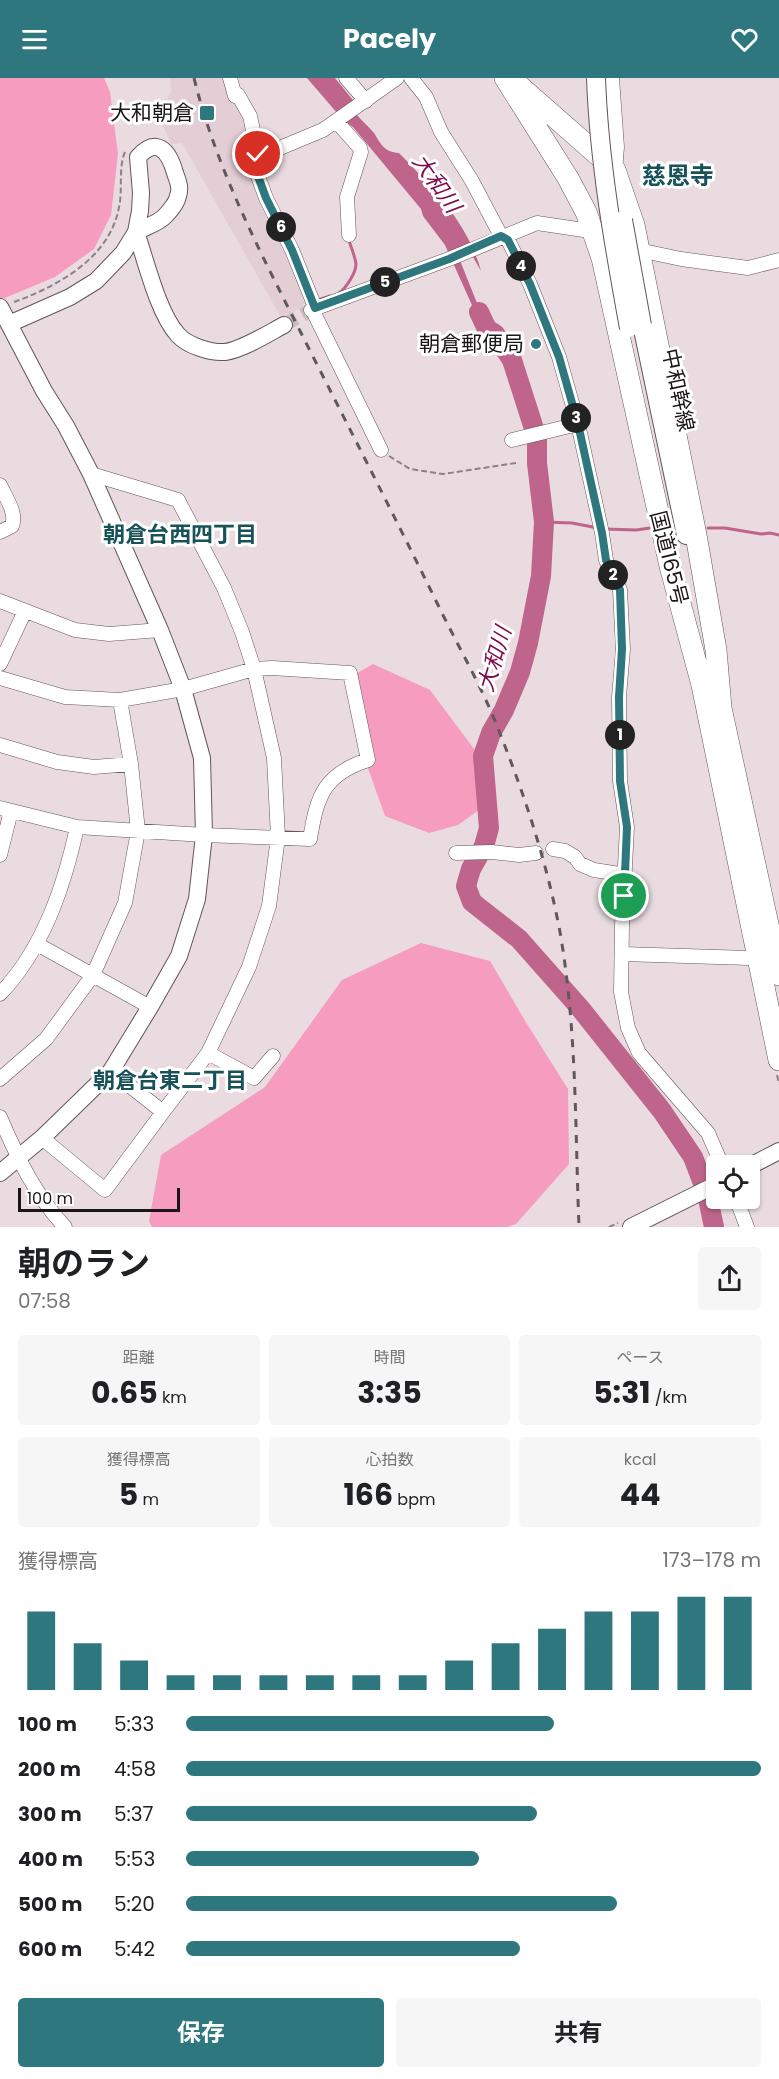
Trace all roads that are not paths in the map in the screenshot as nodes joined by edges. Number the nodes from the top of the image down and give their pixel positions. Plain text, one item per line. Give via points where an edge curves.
1 (230, 78) edge
2 (346, 78) edge
3 (397, 78) edge
4 (411, 78) edge
5 (505, 78) edge
6 (511, 78) edge
7 (596, 78) edge
8 (610, 78) edge
9 (365, 101) junction
10 (338, 121) junction
11 (258, 154) junction
12 (615, 170) junction
13 (136, 232) junction
14 (601, 233) junction
15 (349, 235) dead end
16 (501, 236) junction
17 (635, 249) junction
18 (779, 260) edge
19 (5, 305) edge
20 (313, 309) junction
21 (9, 324) junction
22 (285, 325) tunnel mouth
23 (635, 327) junction
24 (578, 424) junction
25 (512, 440) dead end
26 (381, 450) road end
27 (91, 474) junction
28 (0, 485) edge
29 (0, 532) edge
30 (0, 601) edge
31 (25, 611) junction
32 (160, 630) junction
33 (0, 664) edge
34 (254, 669) junction
35 (0, 678) edge
36 (702, 685) junction
37 (183, 689) junction
38 (120, 700) junction
39 (721, 708) junction
40 (0, 745) edge
41 (131, 764) junction
42 (5, 810) edge
43 (77, 827) junction
44 (138, 831) junction
45 (204, 836) junction
46 (278, 837) junction
47 (553, 849) dead end
48 (456, 853) dead end
49 (536, 853) dead end
50 (0, 855) edge
51 (626, 875) junction
52 (37, 944) junction
53 (622, 954) junction
54 (773, 960) edge
55 (93, 975) junction
56 (0, 994) edge
57 (150, 1008) junction
58 (208, 1053) junction
59 (273, 1056) dead end
60 (779, 1060) edge
61 (111, 1071) junction
62 (0, 1079) edge
63 (163, 1112) junction
64 (0, 1117) edge
65 (42, 1138) junction
66 (779, 1151) edge
67 (718, 1155) edge
68 (17, 1158) junction
69 (760, 1161) edge
70 (0, 1173) edge
71 (706, 1190) edge
72 (740, 1209) edge
73 (65, 1227) edge
74 (631, 1227) edge
75 (747, 1227) edge

1 - 11 street via 235,96 250,116
2 - 9 street
3 - 9 street
4 - 16 street via 426,98 441,132
5 - 14 highway, 国道165号
6 - 12 highway, 国道165号
7 - 23 main road, 中和幹線, bridge via 603,170 616,258
8 - 12 street via 617,147
8 - 23 main road, 中和幹線, bridge via 616,175
9 - 10 street
10 - 11 street via 310,137
10 - 15 street via 361,152 347,196
11 - 20 street via 252,160
12 - 17 highway, 国道165号 via 634,225
13 - 13 street via 141,193 138,157 146,148 156,147 171,159 180,187 178,198 164,218
13 - 21 street via 123,253 96,281
13 - 22 street via 170,323 187,342 226,352
14 - 16 street via 537,223
14 - 36 highway, 国道165号 via 602,258 670,566
16 - 20 street
16 - 24 street via 508,240 530,284 559,357
17 - 18 street via 748,268
17 - 39 highway, 国道165号 via 700,558 716,650
19 - 21 street
20 - 26 street
21 - 27 street
23 - 36 main road, 中和幹線
23 - 39 main road, 中和幹線
24 - 25 street
24 - 51 street via 606,560 620,590 620,781 627,827
27 - 32 street
27 - 34 street via 178,500 224,588
28 - 29 street via 14,521
30 - 31 street
31 - 32 street via 75,630 109,634
31 - 33 street
32 - 37 street
34 - 37 street
34 - 46 street via 274,758
34 - 46 street via 350,673 368,760 334,775 322,791 310,839
35 - 38 street via 65,696
36 - 54 highway, 国道165号
37 - 38 street
37 - 45 street via 202,758
38 - 41 street
39 - 54 highway, 国道165号
40 - 41 street via 57,762 94,767
41 - 44 street
42 - 43 street
42 - 50 street
43 - 44 street
43 - 52 street via 63,885
44 - 45 street
44 - 55 street via 125,903
45 - 46 street
45 - 57 street via 197,899 178,956
46 - 58 street via 266,916 249,967
47 - 51 street via 565,851 594,870
48 - 49 street
51 - 53 street
52 - 55 street
52 - 56 street
53 - 54 street
53 - 67 street via 624,1012 639,1053 708,1133
54 - 60 highway, 国道165号
55 - 57 street
55 - 62 street via 46,1039
57 - 61 street
58 - 59 street via 254,1078
58 - 63 street
61 - 63 street
61 - 65 street
63 - 65 street via 105,1190
64 - 68 street
65 - 68 street
66 - 69 street
68 - 70 street
68 - 73 street
71 - 74 street
72 - 75 street

